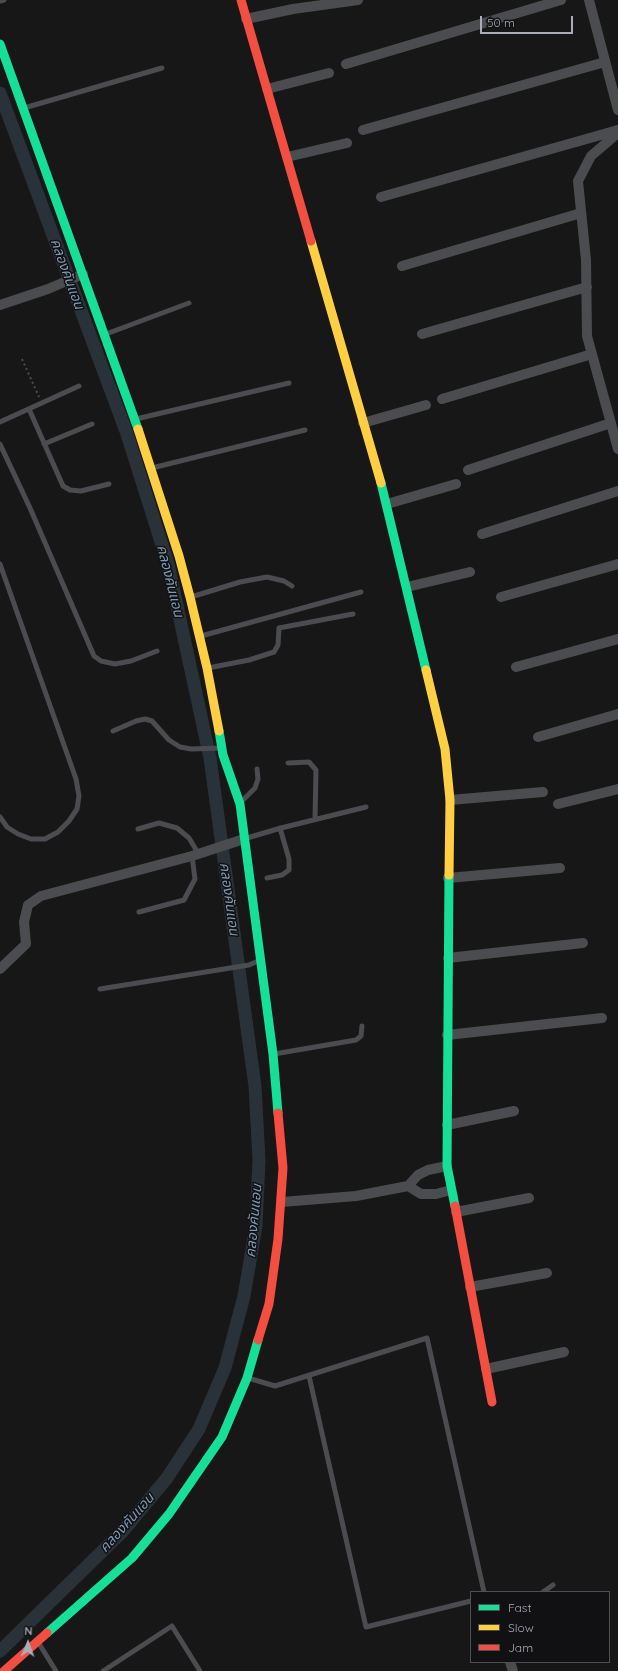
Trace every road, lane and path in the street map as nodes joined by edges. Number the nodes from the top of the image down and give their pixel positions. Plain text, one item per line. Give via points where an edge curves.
1 (4, 0) edge
2 (241, 0) edge
3 (355, 0) edge
4 (561, 0) edge
5 (589, 0) edge
6 (0, 1) edge
7 (246, 19) junction
8 (0, 44) edge
9 (605, 62) junction
10 (346, 64) dead end
11 (162, 68) dead end
12 (329, 73) dead end
13 (267, 89) junction
14 (23, 108) junction
15 (618, 110) edge
16 (363, 130) dead end
17 (618, 131) edge
18 (347, 143) dead end
19 (287, 158) junction
20 (381, 197) dead end
21 (581, 214) junction
22 (402, 266) dead end
23 (79, 276) junction
24 (586, 287) junction
25 (190, 303) dead end
26 (0, 305) edge
27 (105, 334) junction
28 (422, 334) dead end
29 (592, 354) junction
30 (22, 359) dead end
31 (289, 383) dead end
32 (79, 386) dead end
33 (442, 399) dead end
34 (41, 403) junction
35 (426, 405) dead end
36 (29, 409) junction
37 (135, 419) junction
38 (0, 422) edge
39 (363, 423) junction
40 (611, 423) junction
41 (92, 424) dead end
42 (305, 430) dead end
43 (0, 444) edge
44 (44, 444) junction
45 (618, 449) edge
46 (152, 468) junction
47 (468, 470) dead end
48 (109, 484) dead end
49 (456, 484) dead end
50 (618, 491) edge
51 (387, 504) junction
52 (482, 534) dead end
53 (0, 564) edge
54 (618, 564) edge
55 (470, 572) dead end
56 (292, 586) dead end
57 (408, 586) junction
58 (361, 592) dead end
59 (190, 597) junction
60 (501, 597) dead end
61 (353, 614) dead end
62 (200, 636) junction
63 (618, 639) edge
64 (157, 651) dead end
65 (516, 667) dead end
66 (207, 668) junction
67 (618, 714) edge
68 (113, 732) dead end
69 (538, 737) dead end
70 (222, 748) junction
71 (288, 763) dead end
72 (257, 769) dead end
73 (618, 789) edge
74 (543, 792) dead end
75 (450, 800) junction
76 (240, 804) junction
77 (558, 804) dead end
78 (366, 807) dead end
79 (0, 816) edge
80 (315, 819) junction
81 (280, 828) junction
82 (138, 829) dead end
83 (244, 839) junction
84 (198, 854) junction
85 (560, 868) dead end
86 (267, 878) dead end
87 (448, 878) junction
88 (139, 912) dead end
89 (583, 943) dead end
90 (448, 958) junction
91 (261, 959) junction
92 (0, 969) edge
93 (100, 989) dead end
94 (602, 1018) dead end
95 (362, 1026) dead end
96 (448, 1035) junction
97 (273, 1054) junction
98 (514, 1111) dead end
99 (447, 1124) junction
100 (447, 1166) junction
101 (408, 1186) junction
102 (451, 1190) junction
103 (529, 1198) dead end
104 (282, 1202) junction
105 (456, 1212) junction
106 (547, 1273) dead end
107 (470, 1287) junction
108 (564, 1352) dead end
109 (486, 1370) junction
110 (309, 1376) junction
111 (247, 1378) junction
112 (492, 1402) dead end
113 (553, 1585) dead end
114 (484, 1591) edge
115 (544, 1591) edge
116 (470, 1602) edge
117 (37, 1642) junction
118 (4, 1671) edge
119 (56, 1671) edge
120 (103, 1671) edge
121 (200, 1671) edge

1 - 6 lane
2 - 7 street
3 - 7 street
4 - 10 street
5 - 9 street
7 - 13 street
8 - 14 street
9 - 15 street
9 - 16 street
11 - 14 lane
12 - 13 street
13 - 19 street
14 - 23 street
17 - 20 street
17 - 21 street via 591,156 578,181
18 - 19 street
19 - 39 street
21 - 22 street
21 - 24 street
23 - 26 street
23 - 27 street
24 - 28 street
24 - 29 street via 587,336
25 - 27 lane
27 - 37 street
29 - 33 street
29 - 40 street
30 - 34 path
31 - 37 lane
32 - 34 lane
34 - 36 lane
35 - 39 street
36 - 38 lane
36 - 44 lane
37 - 46 street
39 - 51 street
40 - 45 street
40 - 47 street
41 - 44 lane
42 - 46 lane
43 - 64 lane via 94,656 101,661 115,664
44 - 48 lane via 63,486 81,491
46 - 59 street
49 - 51 street
50 - 52 street
51 - 57 street
53 - 79 lane via 76,779 79,796 77,809 69,821 58,832 45,839 31,839 18,834 7,827
54 - 60 street
55 - 57 street
56 - 59 lane via 267,576
57 - 75 street via 445,749
58 - 62 lane
59 - 62 street
61 - 66 lane via 284,626 280,628 278,645 274,652
62 - 66 street
63 - 65 street
66 - 70 street
67 - 69 street
68 - 70 lane via 145,719 152,721 169,740 180,747
70 - 76 street
71 - 80 lane via 309,762 316,770
72 - 76 lane via 258,779 255,788
73 - 77 street
74 - 75 street
75 - 87 street
76 - 83 street
78 - 80 lane
80 - 81 lane
81 - 83 lane
81 - 86 lane via 289,859 289,870 282,875
82 - 84 lane via 160,823 177,828 189,838
83 - 84 street
83 - 91 street
84 - 88 lane via 195,879 184,900
84 - 92 street via 41,896 28,905 24,922 26,944
85 - 87 street
87 - 90 street
89 - 90 street
90 - 96 street
91 - 93 lane via 249,965
91 - 97 street
94 - 96 street
95 - 97 lane via 360,1036 356,1040
96 - 99 street
97 - 104 street via 283,1168
98 - 99 street
99 - 100 street
100 - 101 street via 418,1175
100 - 102 street
101 - 102 street via 421,1194
101 - 104 street via 356,1196
102 - 105 street
103 - 105 street
104 - 111 street via 269,1304
105 - 107 street
106 - 107 street
107 - 109 street
108 - 109 street
109 - 112 street
110 - 111 lane via 275,1386
110 - 114 lane via 427,1338
110 - 116 lane via 366,1627
111 - 117 street via 222,1437 169,1514 132,1558
113 - 115 lane
117 - 118 street
117 - 119 lane
120 - 121 lane via 172,1626

